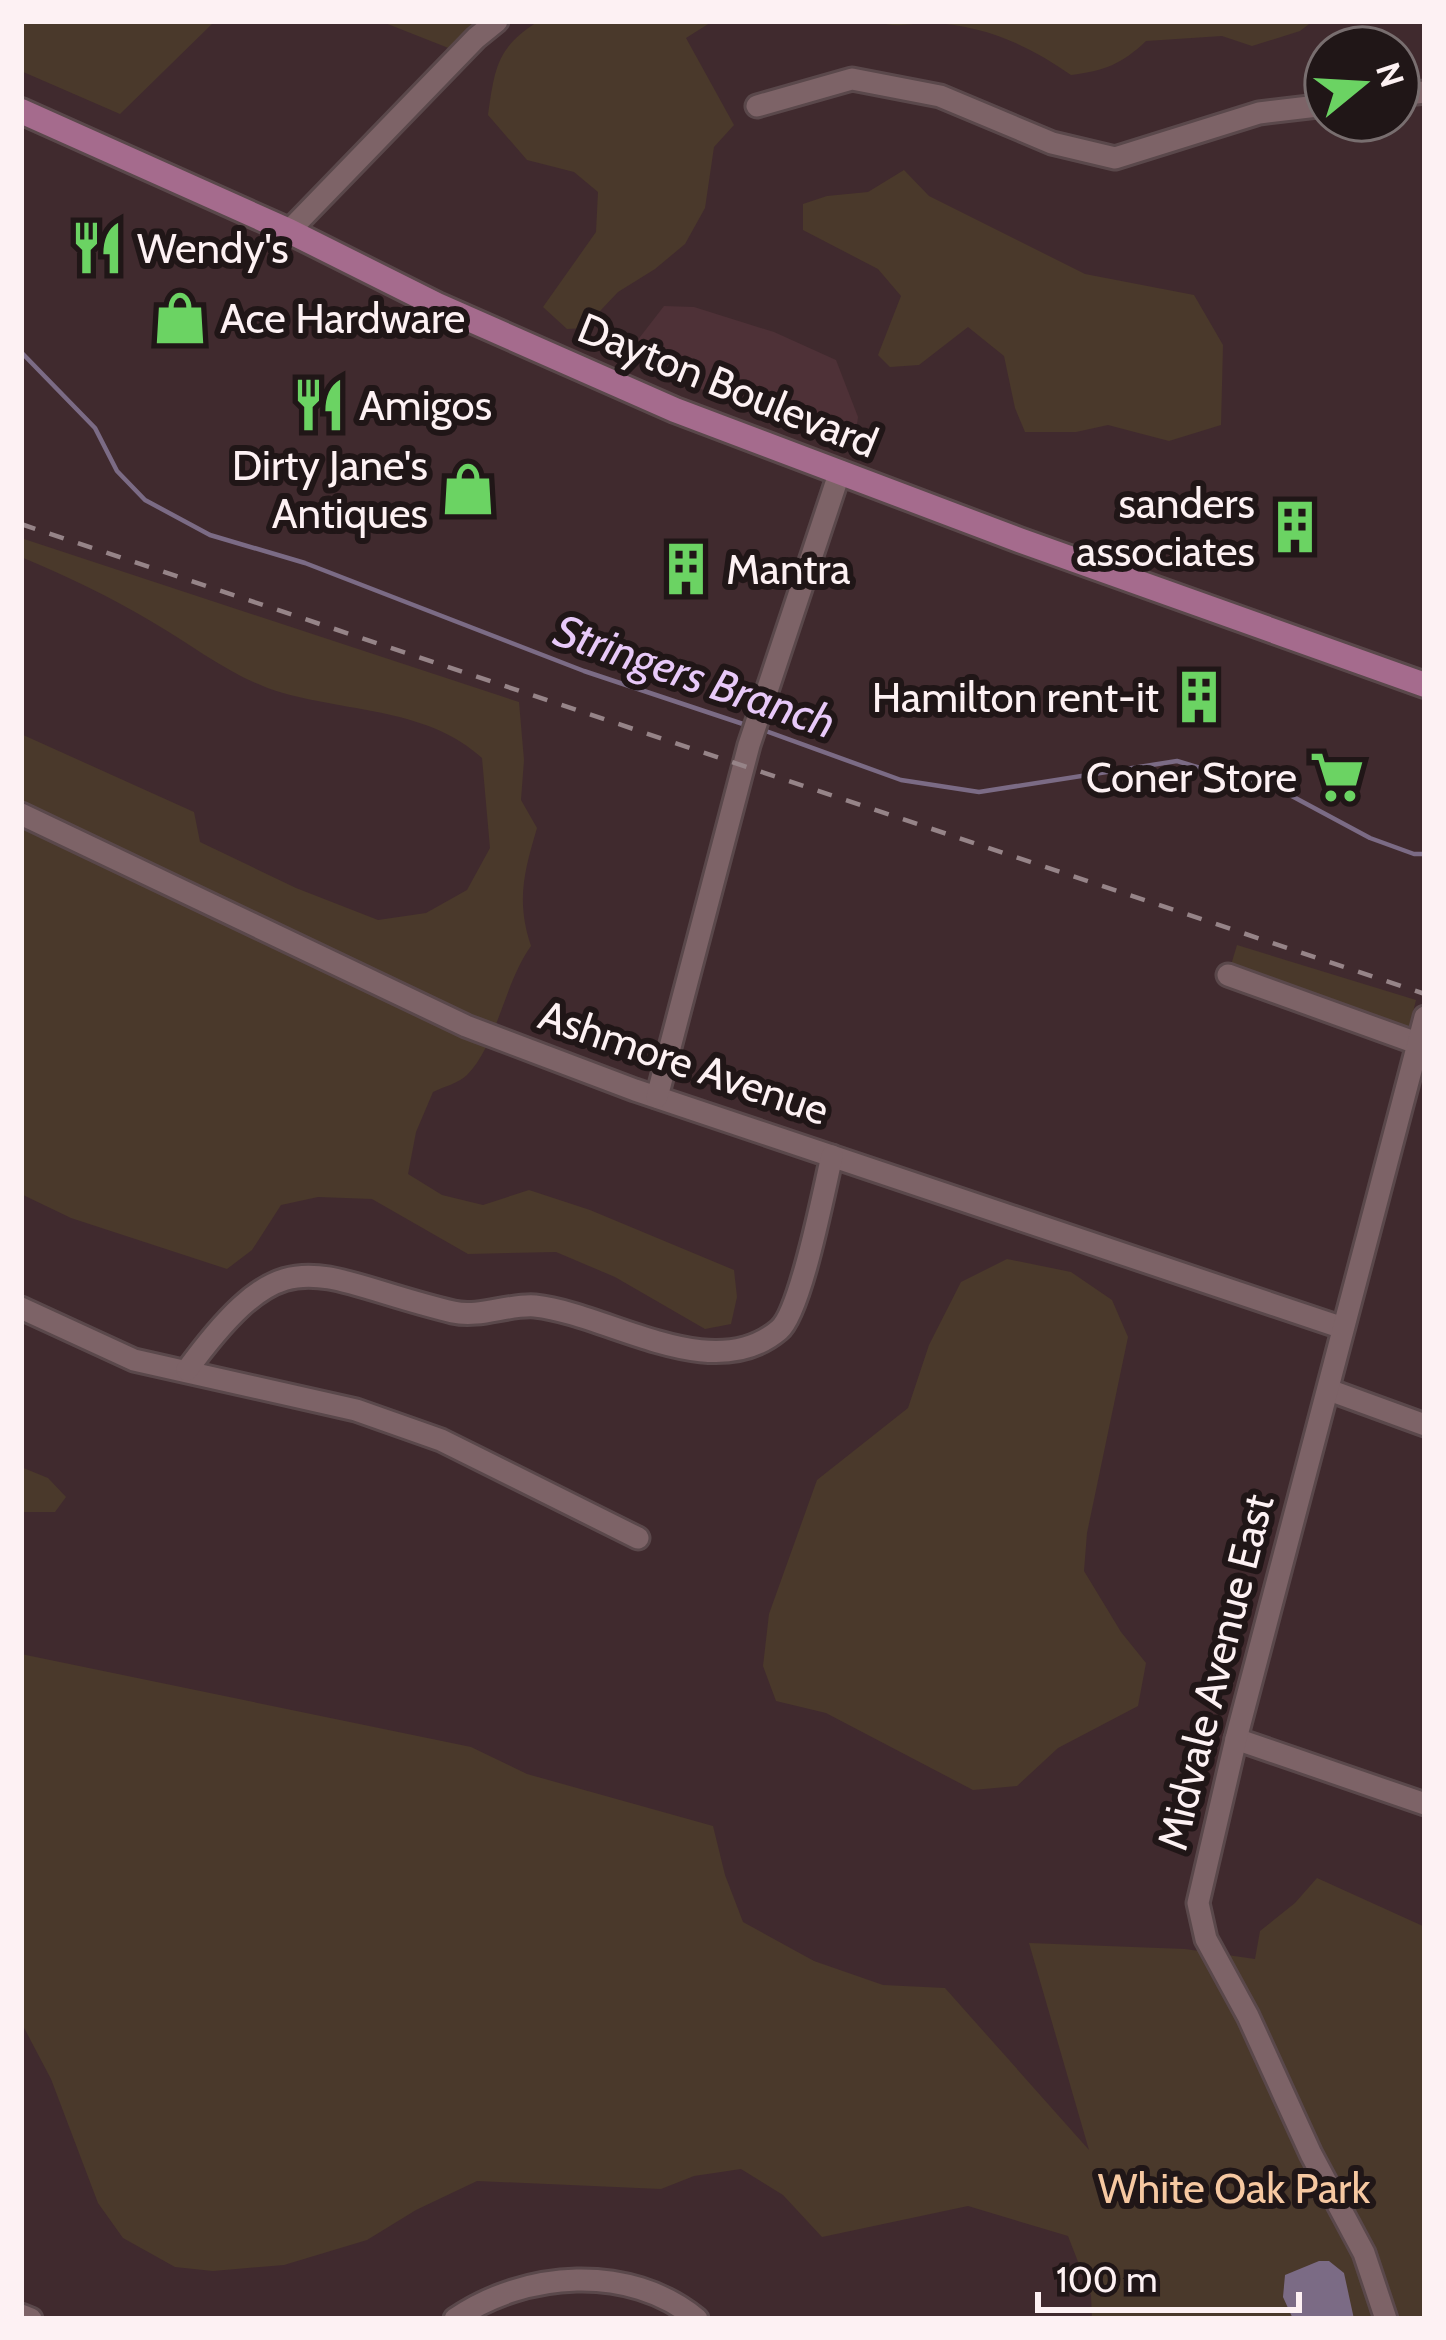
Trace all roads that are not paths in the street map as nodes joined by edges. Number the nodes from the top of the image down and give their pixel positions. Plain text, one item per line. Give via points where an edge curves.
1 (497, 21) edge
2 (757, 106) dead end
3 (1302, 108) edge
4 (21, 111) edge
5 (290, 231) junction
6 (840, 471) junction
7 (1425, 685) edge
8 (21, 814) edge
9 (1228, 975) dead end
10 (1425, 1017) edge
11 (1421, 1044) edge
12 (657, 1097) junction
13 (832, 1156) junction
14 (21, 1308) edge
15 (1343, 1328) junction
16 (187, 1370) junction
17 (1329, 1390) junction
18 (1425, 1425) edge
19 (638, 1538) dead end
20 (1236, 1739) junction
21 (1425, 1804) edge
22 (21, 2315) edge
23 (31, 2319) edge
24 (455, 2319) edge
25 (697, 2319) edge
26 (1386, 2319) edge

1 - 5 street
2 - 3 street via 852,79 940,96 1052,143 1115,158 1258,113
4 - 5 main road, Dayton Boulevard
5 - 6 main road, Dayton Boulevard via 589,374
6 - 7 main road, Dayton Boulevard
6 - 12 street via 749,746
8 - 12 street, Ashmore Avenue via 466,1026
9 - 11 street
10 - 11 street, Midvale Avenue East
11 - 15 street, Midvale Avenue East
12 - 13 street, Ashmore Avenue
13 - 15 street, Ashmore Avenue
13 - 16 street via 794,1306 781,1329 727,1353 563,1310 459,1314 314,1275 268,1283 214,1332
14 - 16 street via 134,1360
15 - 17 street, Midvale Avenue East
16 - 19 street via 441,1440
17 - 18 street
17 - 20 street, Midvale Avenue East
20 - 21 street
20 - 26 street, Midvale Avenue East via 1198,1903 1206,1939 1350,2222
22 - 23 street
24 - 25 street via 488,2300 563,2280 638,2288

